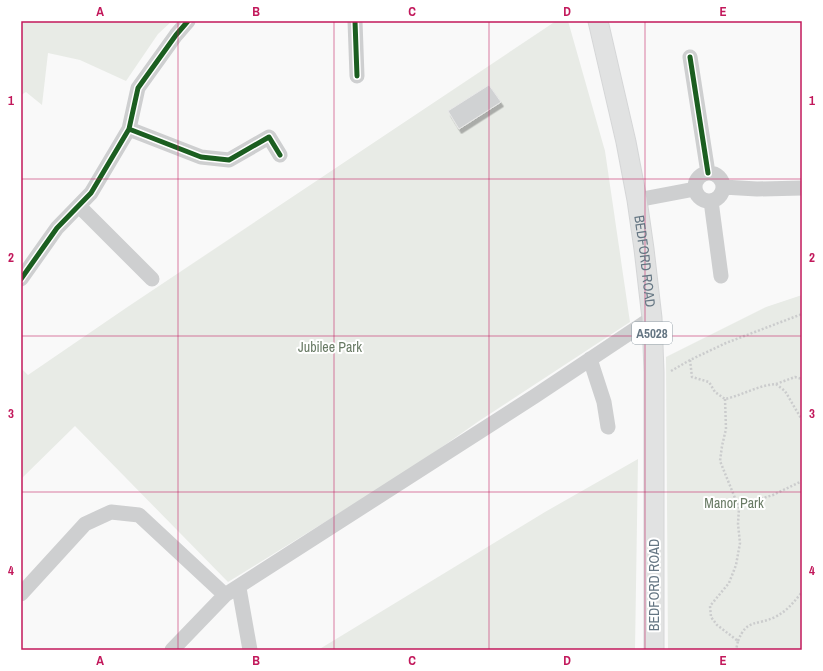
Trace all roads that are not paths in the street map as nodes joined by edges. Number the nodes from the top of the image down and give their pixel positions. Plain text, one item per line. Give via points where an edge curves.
1 (188, 21) edge
2 (355, 21) edge
3 (598, 21) edge
4 (690, 57) dead end
5 (357, 76) dead end
6 (129, 129) junction
7 (280, 155) dead end
8 (708, 173) junction
9 (723, 187) junction
10 (802, 188) edge
11 (695, 189) junction
12 (637, 200) junction
13 (711, 200) junction
14 (79, 206) junction
15 (23, 271) edge
16 (721, 276) dead end
17 (152, 279) dead end
18 (652, 318) junction
19 (590, 360) junction
20 (608, 426) dead end
21 (239, 588) junction
22 (21, 594) edge
23 (225, 596) junction
24 (172, 650) edge
25 (250, 650) edge
26 (654, 650) edge

1 - 6 street via 138,88
2 - 5 street
3 - 12 main road, BEDFORD ROAD / A5028
4 - 8 street
6 - 7 street via 201,157 229,160 270,137
6 - 14 street via 91,193
8 - 9 street via 717,176
8 - 11 street via 699,177
9 - 10 street
9 - 13 street via 720,196
11 - 12 street
11 - 13 street via 698,196
12 - 18 main road, BEDFORD ROAD / A5028
13 - 16 street
14 - 15 street via 57,228
14 - 17 street
18 - 19 street
18 - 26 main road, BEDFORD ROAD / A5028
19 - 20 street via 604,402
19 - 21 street
21 - 23 street
21 - 25 street
22 - 23 street via 85,524 111,512 139,515
23 - 24 street

